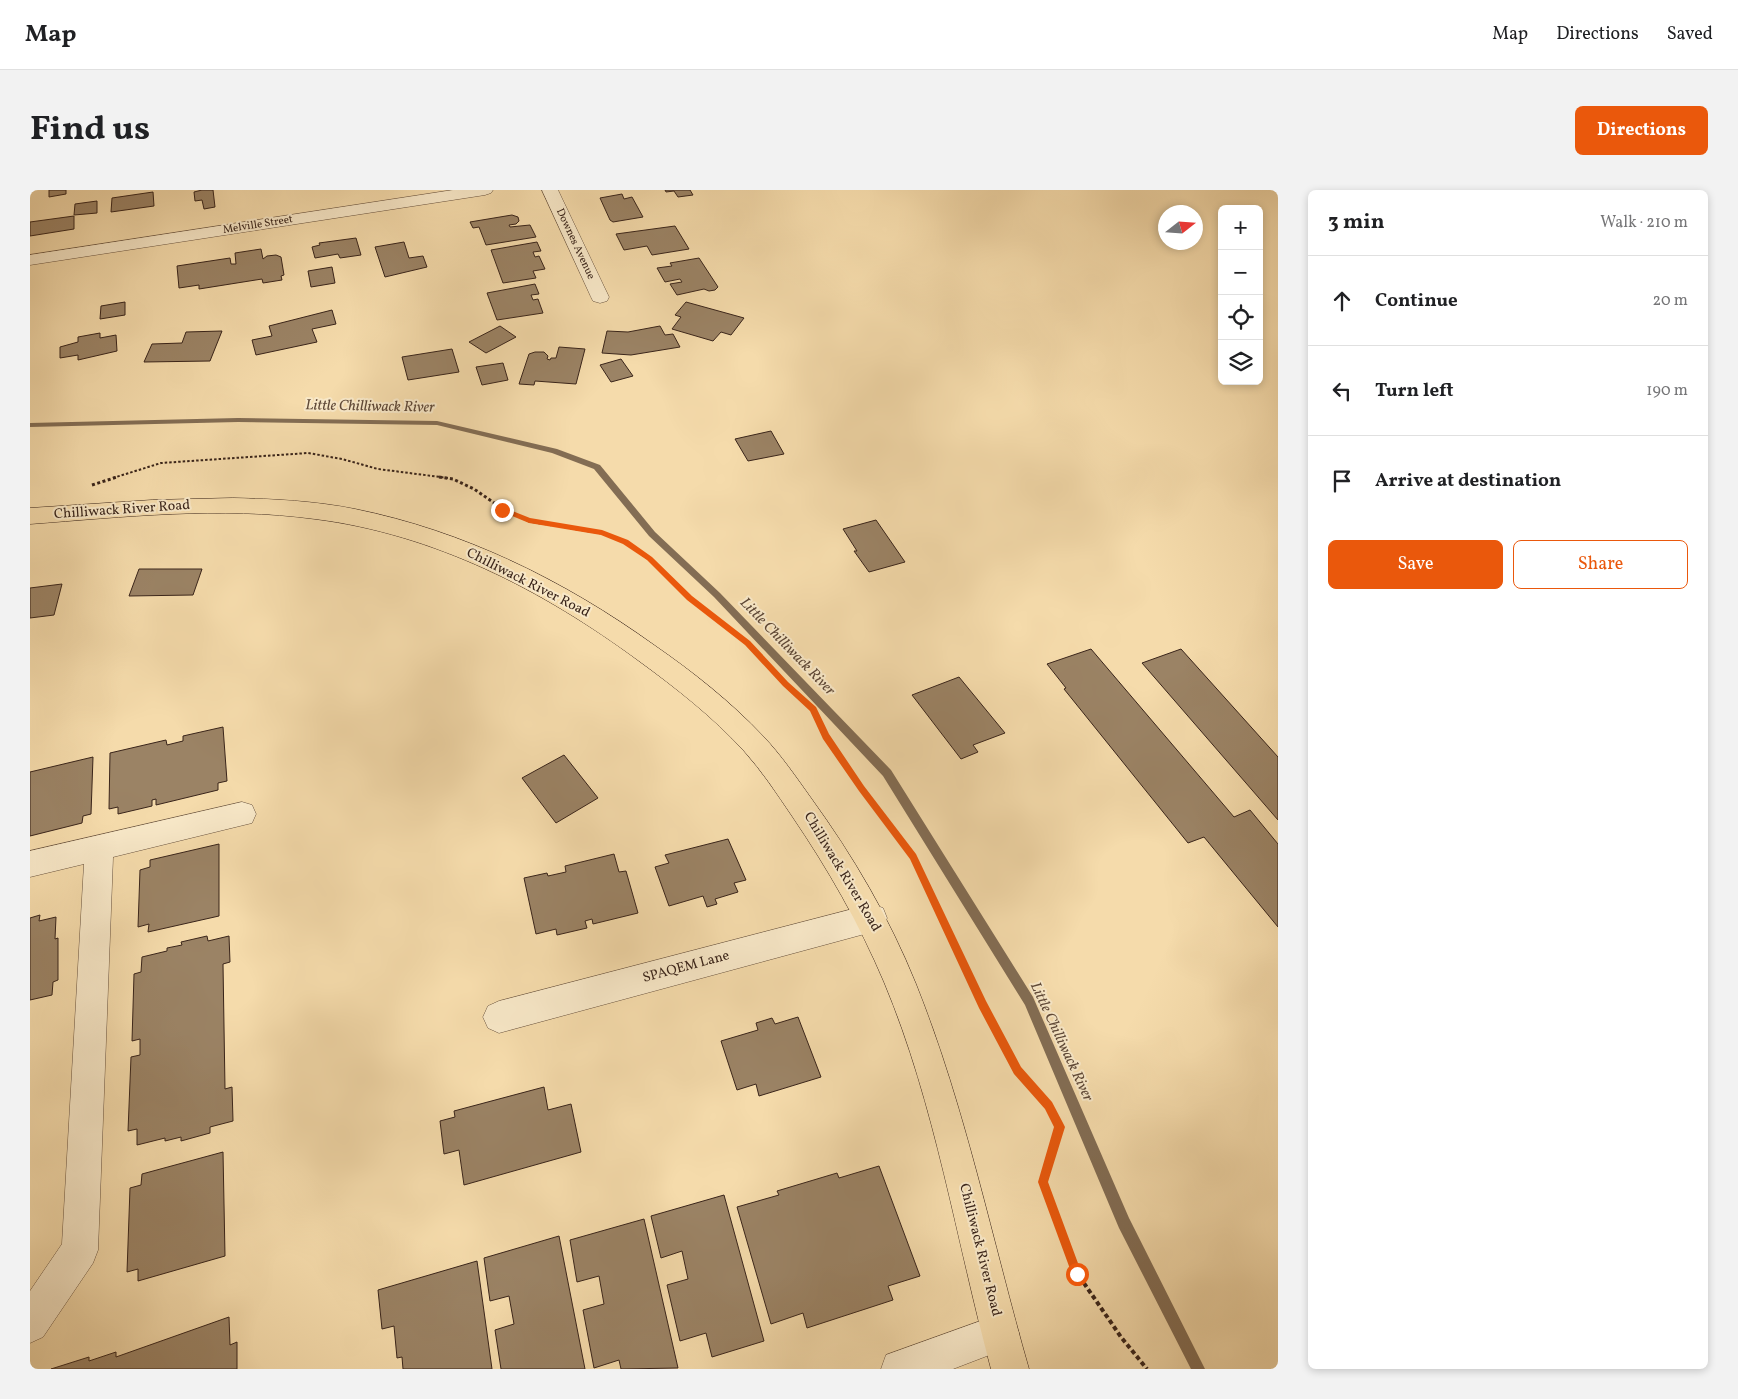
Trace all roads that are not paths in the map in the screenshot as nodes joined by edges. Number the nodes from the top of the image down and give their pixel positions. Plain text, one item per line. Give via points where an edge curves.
1 (485, 190) edge
2 (550, 190) edge
3 (30, 260) edge
4 (600, 297) dead end
5 (30, 516) edge
6 (242, 814) dead end
7 (99, 848) junction
8 (30, 864) edge
9 (872, 918) junction
10 (500, 1017) dead end
11 (30, 1324) edge
12 (1000, 1333) junction
13 (900, 1369) edge
14 (1010, 1369) edge

1 - 3 street, Melville Street
2 - 4 street, Downes Avenue
5 - 9 main road, Chilliwack River Road via 196,505 292,508 378,522 429,536 480,556 588,612 670,668 752,742 818,827
6 - 7 street
7 - 8 street
7 - 11 street via 80,1250
9 - 10 street, SPAQEM Lane
9 - 12 main road, Chilliwack River Road via 907,996 940,1090
12 - 13 street
12 - 14 main road, Chilliwack River Road

